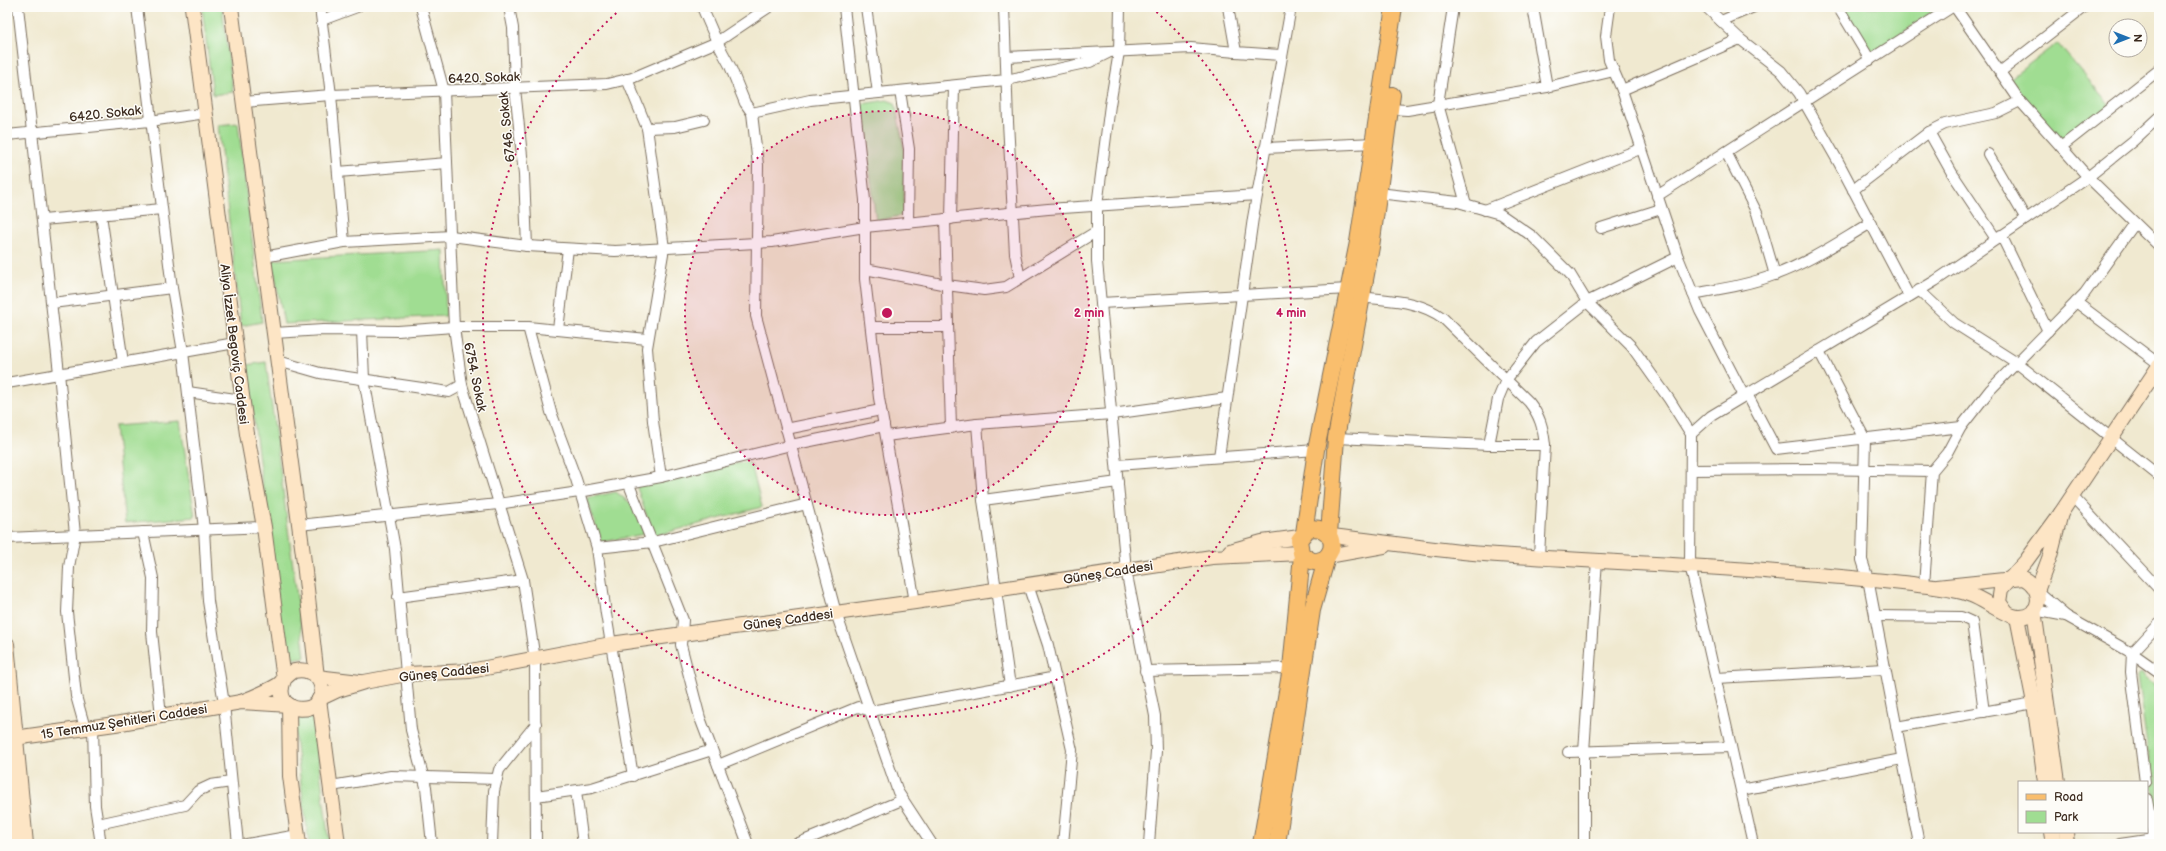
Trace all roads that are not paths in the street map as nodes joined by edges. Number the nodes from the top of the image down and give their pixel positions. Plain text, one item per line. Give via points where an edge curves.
1 (18, 7) edge
2 (137, 7) edge
3 (192, 7) edge
4 (232, 7) edge
5 (320, 7) edge
6 (357, 7) edge
7 (421, 7) edge
8 (509, 7) edge
9 (702, 7) edge
10 (769, 7) edge
11 (844, 7) edge
12 (866, 7) edge
13 (1004, 7) edge
14 (1120, 7) edge
15 (1228, 7) edge
16 (1291, 7) edge
17 (1394, 7) edge
18 (1405, 7) edge
19 (1454, 7) edge
20 (1533, 7) edge
21 (1610, 7) edge
22 (1706, 7) edge
23 (1754, 7) edge
24 (1838, 7) edge
25 (1953, 7) edge
26 (2084, 7) edge
27 (322, 20) junction
28 (1721, 21) junction
29 (1740, 39) junction
30 (717, 42) junction
31 (1119, 52) junction
32 (1236, 52) junction
33 (1108, 53) junction
34 (1281, 55) junction
35 (1006, 57) junction
36 (1870, 60) junction
37 (2159, 70) edge
38 (1614, 71) junction
39 (2000, 72) junction
40 (627, 79) junction
41 (1006, 80) junction
42 (954, 86) junction
43 (1547, 86) junction
44 (515, 88) junction
45 (1622, 90) junction
46 (900, 91) junction
47 (444, 92) junction
48 (878, 93) junction
49 (331, 95) junction
50 (853, 95) junction
51 (2020, 101) junction
52 (244, 102) junction
53 (1805, 102) junction
54 (1438, 104) junction
55 (1390, 109) junction
56 (206, 113) junction
57 (752, 113) junction
58 (2159, 116) edge
59 (704, 120) dead end
60 (150, 121) junction
61 (647, 128) junction
62 (1929, 132) junction
63 (32, 134) junction
64 (7, 135) edge
65 (1374, 143) junction
66 (2061, 147) junction
67 (1265, 148) junction
68 (1640, 149) junction
69 (1726, 152) junction
70 (1988, 154) dead end
71 (447, 163) junction
72 (338, 172) junction
73 (2088, 177) junction
74 (1853, 190) junction
75 (1378, 193) junction
76 (1257, 195) junction
77 (1657, 196) junction
78 (1466, 204) junction
79 (1097, 206) junction
80 (1661, 208) junction
81 (162, 209) junction
82 (1485, 210) junction
83 (1014, 212) junction
84 (101, 215) junction
85 (948, 219) junction
86 (2026, 219) junction
87 (43, 220) junction
88 (908, 223) junction
89 (1871, 223) junction
90 (2135, 223) junction
91 (865, 227) junction
92 (1601, 228) dead end
93 (1097, 231) junction
94 (451, 236) junction
95 (1998, 237) junction
96 (344, 242) junction
97 (758, 242) junction
98 (527, 246) junction
99 (2159, 246) edge
100 (664, 248) junction
101 (568, 249) junction
102 (1678, 257) junction
103 (264, 258) junction
104 (865, 269) junction
105 (1775, 275) junction
106 (1020, 278) junction
107 (947, 285) junction
108 (172, 288) junction
109 (1919, 290) junction
110 (1355, 293) junction
111 (1693, 294) junction
112 (113, 295) junction
113 (1241, 295) junction
114 (1909, 296) junction
115 (1587, 302) junction
116 (2076, 302) junction
117 (52, 303) junction
118 (1101, 303) junction
119 (454, 327) junction
120 (528, 327) junction
121 (948, 327) junction
122 (871, 328) junction
123 (558, 329) junction
124 (362, 330) junction
125 (2048, 330) junction
126 (274, 333) junction
127 (647, 339) junction
128 (235, 343) junction
129 (1819, 351) junction
130 (184, 352) junction
131 (278, 361) junction
132 (124, 362) junction
133 (2017, 363) junction
134 (2159, 365) edge
135 (59, 372) junction
136 (364, 380) junction
137 (1506, 380) junction
138 (7, 383) edge
139 (462, 385) junction
140 (188, 392) junction
141 (1746, 395) junction
142 (1227, 398) junction
143 (242, 400) junction
144 (881, 410) junction
145 (1112, 414) junction
146 (977, 424) junction
147 (1961, 427) junction
148 (951, 428) junction
149 (786, 429) junction
150 (885, 431) junction
151 (1691, 434) junction
152 (2112, 437) junction
153 (1336, 438) junction
154 (1865, 439) junction
155 (791, 445) junction
156 (1489, 445) junction
157 (1544, 445) junction
158 (1316, 450) junction
159 (1219, 457) junction
160 (1117, 465) junction
161 (1691, 470) junction
162 (1864, 470) junction
163 (1932, 471) junction
164 (661, 476) junction
165 (2159, 476) edge
166 (628, 482) junction
167 (1118, 482) junction
168 (580, 492) junction
169 (2072, 496) junction
170 (983, 500) junction
171 (498, 504) junction
172 (807, 504) junction
173 (2061, 513) junction
174 (387, 515) junction
175 (299, 525) junction
176 (264, 528) junction
177 (204, 529) junction
178 (143, 532) junction
179 (75, 534) junction
180 (1302, 535) junction
181 (1329, 535) junction
182 (7, 538) edge
183 (653, 542) junction
184 (1392, 545) junction
185 (597, 548) junction
186 (1301, 554) junction
187 (1328, 556) junction
188 (1540, 556) junction
189 (1212, 557) junction
190 (1597, 560) junction
191 (1690, 565) junction
192 (1126, 570) junction
193 (1868, 579) junction
194 (523, 580) junction
195 (2010, 580) junction
196 (1028, 585) junction
197 (1930, 587) junction
198 (995, 589) junction
199 (2159, 589) edge
200 (2037, 591) junction
201 (398, 597) junction
202 (915, 602) junction
203 (2034, 610) junction
204 (836, 613) junction
205 (2011, 615) junction
206 (1875, 616) junction
207 (2066, 616) junction
208 (2159, 624) edge
209 (682, 634) junction
210 (7, 644) edge
211 (611, 644) junction
212 (2132, 652) junction
213 (535, 660) junction
214 (1290, 668) junction
215 (1885, 669) junction
216 (1145, 671) junction
217 (2159, 672) edge
218 (407, 674) junction
219 (317, 677) junction
220 (1056, 677) junction
221 (1716, 678) junction
222 (284, 680) junction
223 (364, 682) junction
224 (1010, 686) junction
225 (319, 699) junction
226 (242, 702) junction
227 (2034, 703) junction
228 (224, 704) junction
229 (289, 705) junction
230 (871, 711) junction
231 (1984, 712) junction
232 (161, 716) junction
233 (536, 724) junction
234 (1896, 727) junction
235 (89, 728) junction
236 (12, 738) edge
237 (1731, 747) junction
238 (712, 750) junction
239 (1568, 752) dead end
240 (1584, 752) junction
241 (7, 753) edge
242 (1902, 759) junction
243 (718, 765) junction
244 (423, 776) junction
245 (633, 776) junction
246 (497, 779) junction
247 (2045, 781) edge
248 (2058, 781) edge
249 (2145, 781) edge
250 (231, 782) junction
251 (331, 786) junction
252 (1741, 790) junction
253 (576, 791) junction
254 (536, 796) junction
255 (902, 800) junction
256 (2148, 800) edge
257 (9, 811) edge
258 (2154, 815) edge
259 (98, 824) junction
260 (2052, 833) edge
261 (2066, 833) edge
262 (298, 840) edge
263 (2155, 842) edge
264 (14, 844) edge
265 (26, 844) edge
266 (101, 844) edge
267 (238, 844) edge
268 (247, 844) edge
269 (338, 844) edge
270 (432, 844) edge
271 (492, 844) edge
272 (536, 844) edge
273 (583, 844) edge
274 (748, 844) edge
275 (796, 844) edge
276 (932, 844) edge
277 (1063, 844) edge
278 (1149, 844) edge
279 (1261, 844) edge
280 (1277, 844) edge
281 (1584, 844) edge
282 (1753, 844) edge
283 (1919, 844) edge
284 (2054, 844) edge
285 (2067, 844) edge
286 (2120, 844) edge

1 - 63 street
2 - 60 street
3 - 56 street, Aliya İzzet Begoviç Caddesi
4 - 52 street
5 - 27 street
6 - 27 street
7 - 47 street, 6754. Sokak
8 - 44 street, 6746. Sokak via 513,28
9 - 30 street
10 - 30 street, 6420. Sokak
11 - 50 street
12 - 48 street
13 - 35 street
14 - 31 street
15 - 32 street
16 - 34 street
17 - 65 main road
18 - 55 main road
19 - 54 street
20 - 43 street
21 - 38 street via 1606,44
22 - 28 street
23 - 28 street
24 - 36 street
25 - 36 street
25 - 39 street
26 - 39 street
27 - 49 street
28 - 29 street
29 - 45 street
29 - 53 street via 1781,71
30 - 40 street, 6420. Sokak
30 - 57 street
31 - 32 street via 1191,48
31 - 33 street
31 - 79 street
32 - 34 street
33 - 35 street
33 - 41 street via 1090,62
34 - 67 street
35 - 41 street
36 - 53 street
37 - 66 street
38 - 43 street
38 - 45 street
39 - 51 street
40 - 44 street, 6420. Sokak via 607,84
40 - 61 street
41 - 42 street
41 - 83 street
42 - 46 street
42 - 85 street
43 - 54 street
44 - 47 street, 6420. Sokak
44 - 98 street, 6746. Sokak via 524,175
45 - 68 street
46 - 48 street
46 - 88 street via 909,149
47 - 49 street, 6420. Sokak
47 - 71 street, 6754. Sokak
48 - 50 street
49 - 52 street, 6420. Sokak
49 - 72 street
50 - 57 street via 810,100
50 - 91 street via 865,200
51 - 62 street via 1996,112 1945,124
51 - 66 street
52 - 103 street
53 - 69 street
53 - 74 street
54 - 55 street via 1407,110
54 - 78 street
55 - 75 main road
56 - 60 street, 6420. Sokak
56 - 128 street, Aliya İzzet Begoviç Caddesi
57 - 97 street via 758,165
58 - 73 street via 2133,141
59 - 61 street via 675,127
60 - 63 street, 6420. Sokak
60 - 81 street
61 - 100 street
62 - 74 street
62 - 95 street via 1952,173
63 - 64 street, 6420. Sokak
63 - 87 street
65 - 67 street
65 - 110 main road via 1358,242
66 - 73 street
67 - 76 street
68 - 77 street
68 - 82 street
69 - 77 street
69 - 105 street via 1757,213
70 - 86 street
71 - 72 street
71 - 94 street, 6754. Sokak
72 - 96 street
73 - 86 street
73 - 90 street
74 - 89 street
75 - 78 street
75 - 110 main road
76 - 79 street
76 - 113 street
77 - 80 street
78 - 82 street
79 - 83 street
79 - 93 street
80 - 92 street
80 - 102 street
81 - 84 street
81 - 108 street
82 - 115 street via 1500,214 1532,236 1570,274
83 - 85 street
83 - 106 street
84 - 87 street
84 - 112 street
85 - 88 street
85 - 107 street
86 - 95 street
87 - 117 street
88 - 91 street
89 - 105 street via 1807,260
89 - 114 street
90 - 99 street
90 - 116 street
91 - 97 street
91 - 104 street
93 - 106 street
93 - 118 street
94 - 96 street
94 - 98 street
94 - 119 street, 6754. Sokak
95 - 109 street
95 - 125 street
96 - 103 street
97 - 100 street
97 - 149 street via 756,316
98 - 101 street
100 - 101 street
100 - 127 street
101 - 123 street
102 - 111 street
102 - 115 street
103 - 126 street
104 - 107 street
104 - 122 street
105 - 111 street
106 - 107 street via 1006,286 984,290
107 - 121 street
108 - 112 street
108 - 130 street
109 - 114 street
109 - 133 street via 1954,322
110 - 113 street
110 - 137 street via 1431,309
110 - 153 main road
110 - 158 main road
111 - 141 street
112 - 117 street
112 - 132 street
113 - 118 street
113 - 142 street
114 - 129 street
115 - 137 street via 1536,342
115 - 151 street via 1632,347
116 - 125 street
116 - 134 street
117 - 135 street
118 - 145 street
119 - 120 street
119 - 124 street
119 - 139 street, 6754. Sokak
120 - 123 street
120 - 168 street via 551,412
121 - 122 street
121 - 148 street
122 - 144 street
123 - 127 street
124 - 126 street
124 - 136 street
125 - 133 street
126 - 131 street
127 - 164 street via 653,421
128 - 130 street
128 - 143 street, Aliya İzzet Begoviç Caddesi
129 - 141 street
129 - 154 street
130 - 132 street
130 - 140 street
131 - 136 street via 320,373
131 - 175 street
132 - 135 street
133 - 147 street via 1990,390
133 - 152 street
134 - 152 street
135 - 138 street
135 - 179 street
136 - 139 street via 449,392
136 - 174 street
137 - 156 street via 1498,398
137 - 157 street via 1537,413 1543,426
139 - 171 street, 6754. Sokak
140 - 143 street
140 - 177 street
141 - 151 street via 1711,416
141 - 154 street via 1776,449
142 - 145 street
142 - 159 street
143 - 176 street, Aliya İzzet Begoviç Caddesi
144 - 149 street
144 - 150 street
145 - 146 street
145 - 160 street
146 - 148 street
146 - 170 street
147 - 154 street
147 - 163 street via 1947,453
148 - 150 street
149 - 155 street
150 - 155 street
150 - 202 street
151 - 161 street
152 - 165 street
152 - 169 street
153 - 156 street
153 - 181 main road
154 - 162 street
155 - 164 street
155 - 172 street
156 - 157 street
157 - 188 street
158 - 159 street
158 - 180 main road
159 - 160 street
160 - 167 street
161 - 162 street
161 - 191 street
162 - 163 street
162 - 193 street via 1862,560
163 - 197 street
164 - 166 street
166 - 168 street
166 - 183 street
167 - 170 street
167 - 192 street
168 - 171 street
168 - 185 street
169 - 173 street
169 - 199 street
170 - 198 street
171 - 174 street
171 - 194 street, 6754. Sokak
172 - 183 street
172 - 204 street
173 - 195 street
173 - 200 street via 2050,556
174 - 175 street
174 - 201 street via 395,549
175 - 219 street
176 - 177 street
176 - 222 street, Aliya İzzet Begoviç Caddesi
177 - 178 street
177 - 228 street via 208,601
178 - 179 street
178 - 232 street via 153,578 152,632
179 - 182 street
179 - 235 street via 69,567 67,612 76,696
180 - 181 main road via 1314,528 1325,530
180 - 186 main road via 1299,545
180 - 189 street via 1262,542
181 - 184 street
181 - 187 main road via 1332,545
183 - 185 street
183 - 209 street via 682,620
184 - 187 street
184 - 188 street via 1484,554
185 - 211 street
186 - 187 main road via 1314,562
186 - 189 street
186 - 214 main road
187 - 280 main road via 1312,610
188 - 190 street
189 - 192 street, Güneş Caddesi
190 - 191 street
190 - 240 street
191 - 193 street
191 - 221 street
192 - 196 street, Güneş Caddesi
192 - 216 street
193 - 197 street
193 - 206 street
194 - 201 street
194 - 213 street, 6754. Sokak
195 - 197 street
195 - 200 street via 2023,578 2034,585
195 - 205 street via 2004,584 1999,602
196 - 198 street, Güneş Caddesi
196 - 220 street
197 - 205 street via 1970,594
198 - 202 street, Güneş Caddesi
198 - 224 street
200 - 203 street via 2038,598
200 - 207 street
201 - 218 street
202 - 204 street, Güneş Caddesi
203 - 205 street via 2029,614
203 - 207 street
203 - 248 street
204 - 209 street, Güneş Caddesi
204 - 230 street
205 - 227 street via 2024,642
206 - 215 street
206 - 231 street via 1961,617 1972,622
207 - 212 street
208 - 212 street
209 - 211 street, Güneş Caddesi
209 - 238 street via 684,661
210 - 236 street
211 - 213 street, Güneş Caddesi
211 - 245 street
212 - 217 street
212 - 249 street via 2131,672
213 - 218 street, Güneş Caddesi via 470,671
213 - 233 street, 6754. Sokak
214 - 216 street
214 - 279 main road
215 - 221 street
215 - 234 street
216 - 278 street via 1155,716 1156,751
218 - 223 street, Güneş Caddesi
218 - 244 street via 411,730
219 - 222 street via 306,670 300,670 288,675
219 - 223 street
219 - 225 street via 321,687
220 - 224 street
220 - 277 street via 1072,750
221 - 237 street
222 - 226 street via 268,691
222 - 229 street via 282,693
223 - 225 street
224 - 230 street
225 - 229 street via 306,710
225 - 251 street
226 - 228 street, 15 Temmuz Şehitleri Caddesi
226 - 229 street
227 - 231 street
227 - 247 street
228 - 232 street, 15 Temmuz Şehitleri Caddesi
228 - 250 street
229 - 262 street via 290,776
230 - 243 street via 858,707
230 - 255 street
231 - 234 street
232 - 235 street, 15 Temmuz Şehitleri Caddesi
233 - 246 street via 499,770
233 - 254 street, 6754. Sokak
234 - 242 street
235 - 236 street, 15 Temmuz Şehitleri Caddesi
235 - 259 street
236 - 265 street
237 - 240 street
237 - 252 street
238 - 243 street
238 - 245 street
239 - 240 street
240 - 281 street
241 - 257 street
242 - 252 street
242 - 283 street
243 - 274 street
244 - 246 street
244 - 251 street via 390,776
244 - 270 street
245 - 253 street
246 - 271 street via 494,791
250 - 259 street via 212,784 198,791 185,805
250 - 267 street
251 - 269 street
252 - 282 street
253 - 254 street
253 - 273 street
254 - 272 street, 6754. Sokak
255 - 275 street
255 - 276 street
256 - 258 street
257 - 264 street
258 - 263 street
259 - 266 street
260 - 284 street
261 - 285 street
262 - 268 street
263 - 286 street

